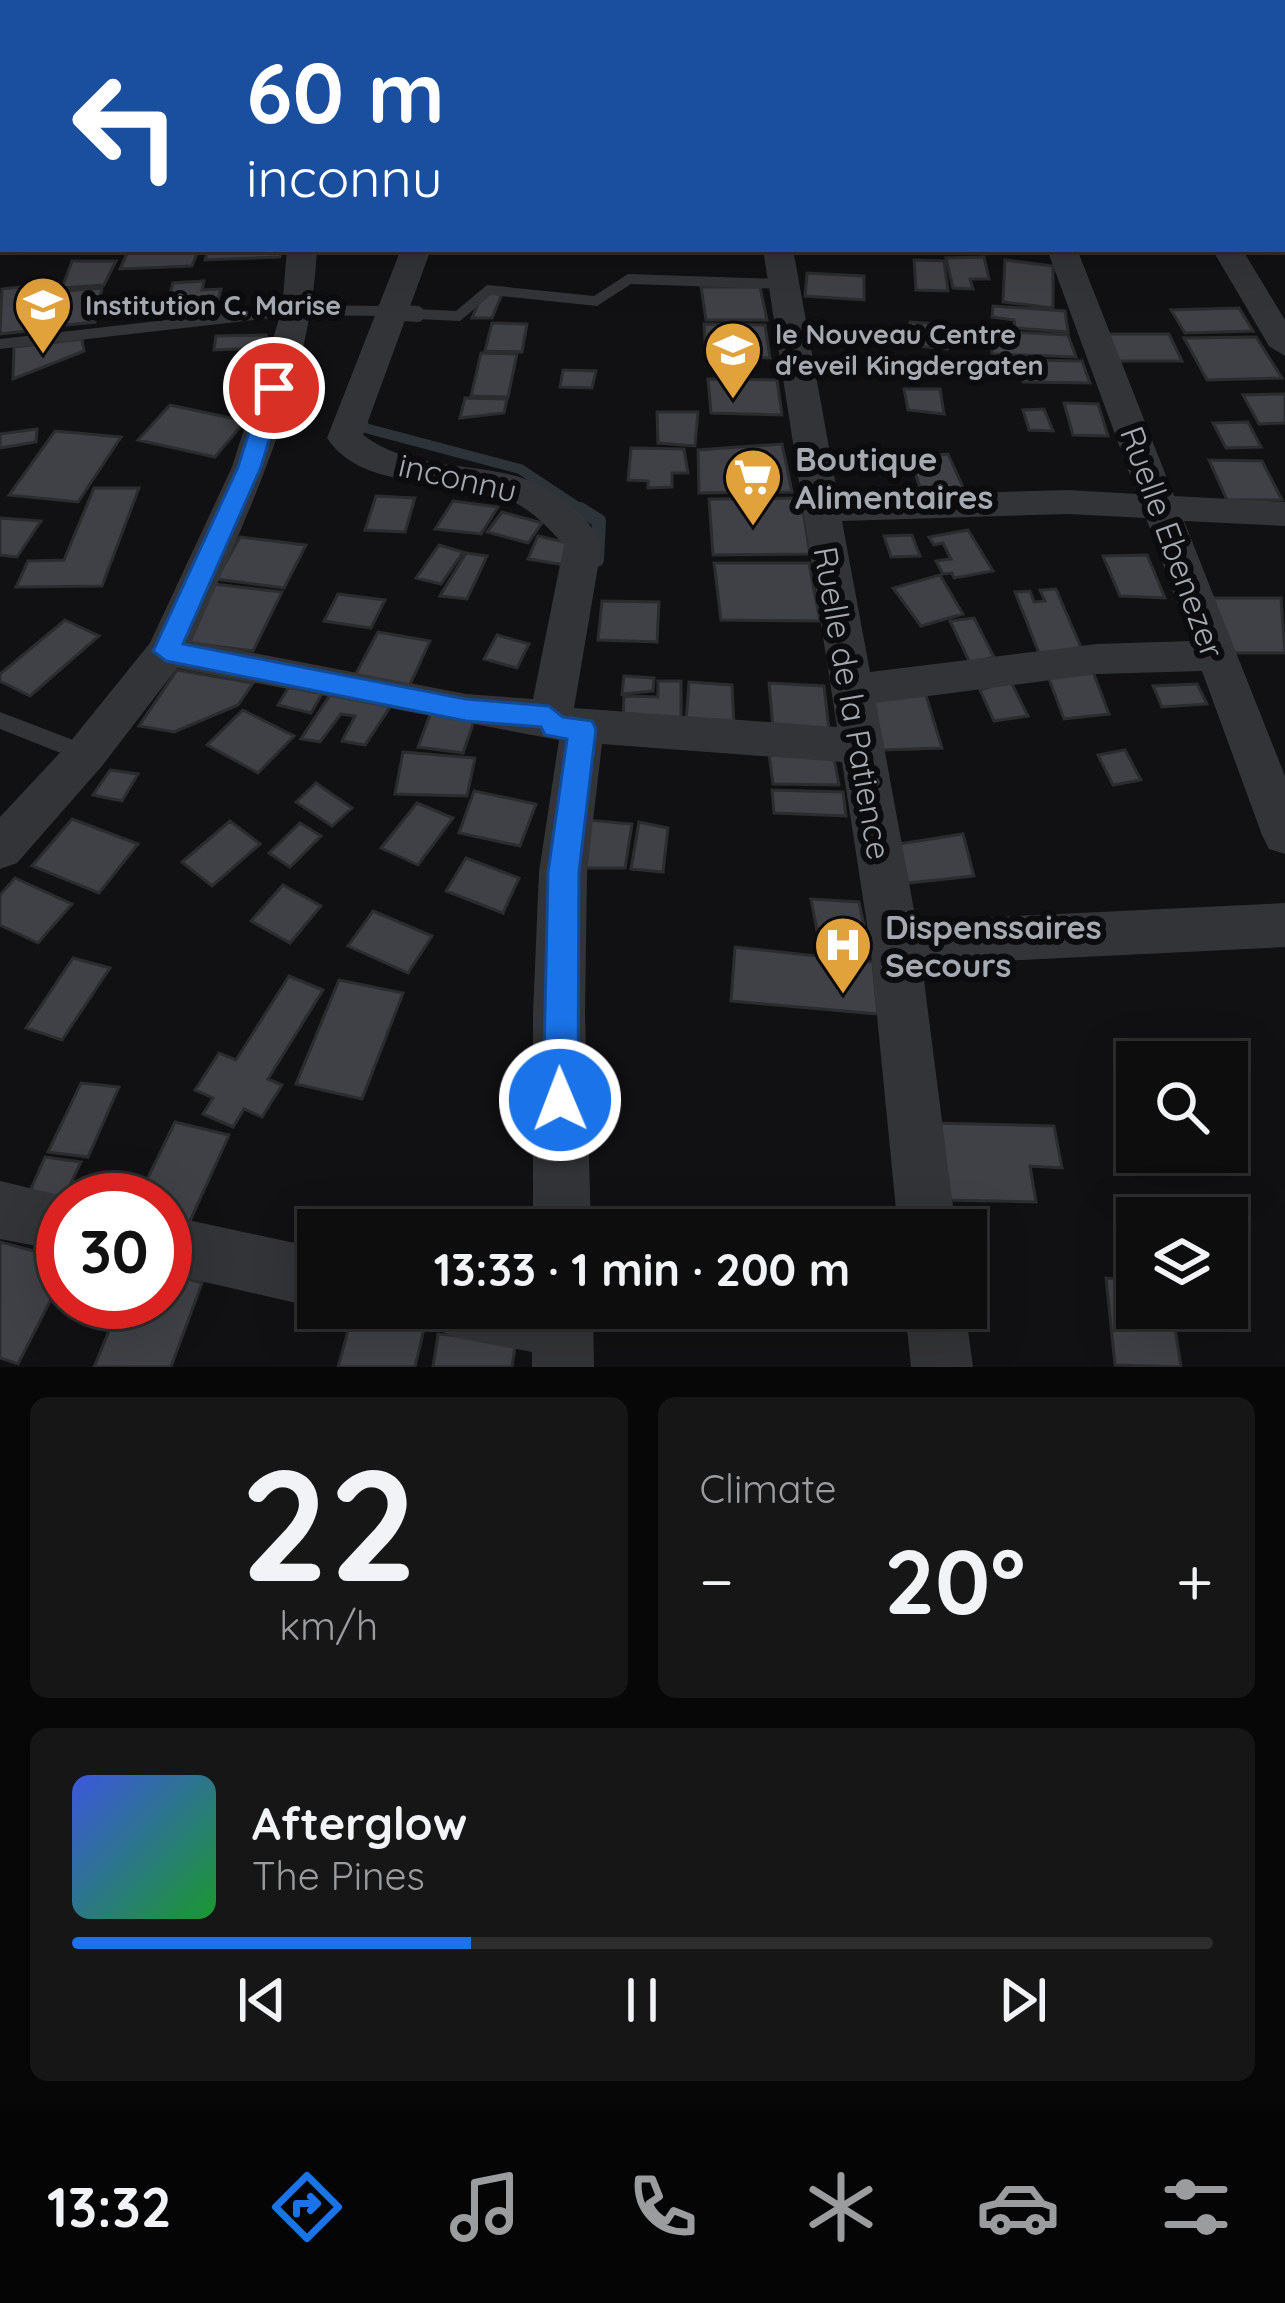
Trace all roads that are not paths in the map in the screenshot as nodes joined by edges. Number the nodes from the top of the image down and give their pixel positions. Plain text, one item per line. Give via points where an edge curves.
1 (302, 252) edge
2 (415, 252) edge
3 (1063, 252) edge
4 (1229, 252) edge
5 (781, 267) edge
6 (1285, 288) edge
7 (1251, 290) junction
8 (298, 310) junction
9 (0, 344) edge
10 (1285, 346) edge
11 (1164, 508) junction
12 (819, 510) junction
13 (1285, 514) edge
14 (166, 651) junction
15 (1214, 655) junction
16 (850, 690) junction
17 (0, 720) edge
18 (566, 725) junction
19 (860, 746) junction
20 (86, 754) junction
21 (1285, 835) edge
22 (0, 850) edge
23 (1285, 926) edge
24 (895, 944) junction
25 (562, 1209) edge
26 (925, 1209) edge
27 (0, 1210) edge
28 (36, 1217) edge
29 (192, 1250) edge
30 (297, 1273) edge
31 (937, 1329) edge
32 (942, 1367) edge

1 - 8 street
2 - 18 street, inconnu via 344,438 392,462 523,489 566,518 583,542
3 - 11 street, Ruelle Ebenezer
4 - 7 street
5 - 8 lane, bridge via 628,279 597,301 487,290 460,316
5 - 12 street, Ruelle de la Patience
6 - 7 street
7 - 10 street
8 - 9 lane
8 - 14 street via 250,467
11 - 12 street via 1068,502
11 - 13 street
11 - 15 street, Ruelle Ebenezer
12 - 16 street, Ruelle de la Patience
14 - 18 street
14 - 20 street
15 - 16 street via 1096,659
15 - 21 street, Ruelle Ebenezer
16 - 19 street, Ruelle de la Patience
17 - 20 lane
18 - 19 street
18 - 25 street
19 - 24 street, Ruelle de la Patience
20 - 22 street
23 - 24 street
24 - 26 street, Ruelle de la Patience
27 - 28 street
29 - 30 street
31 - 32 street

